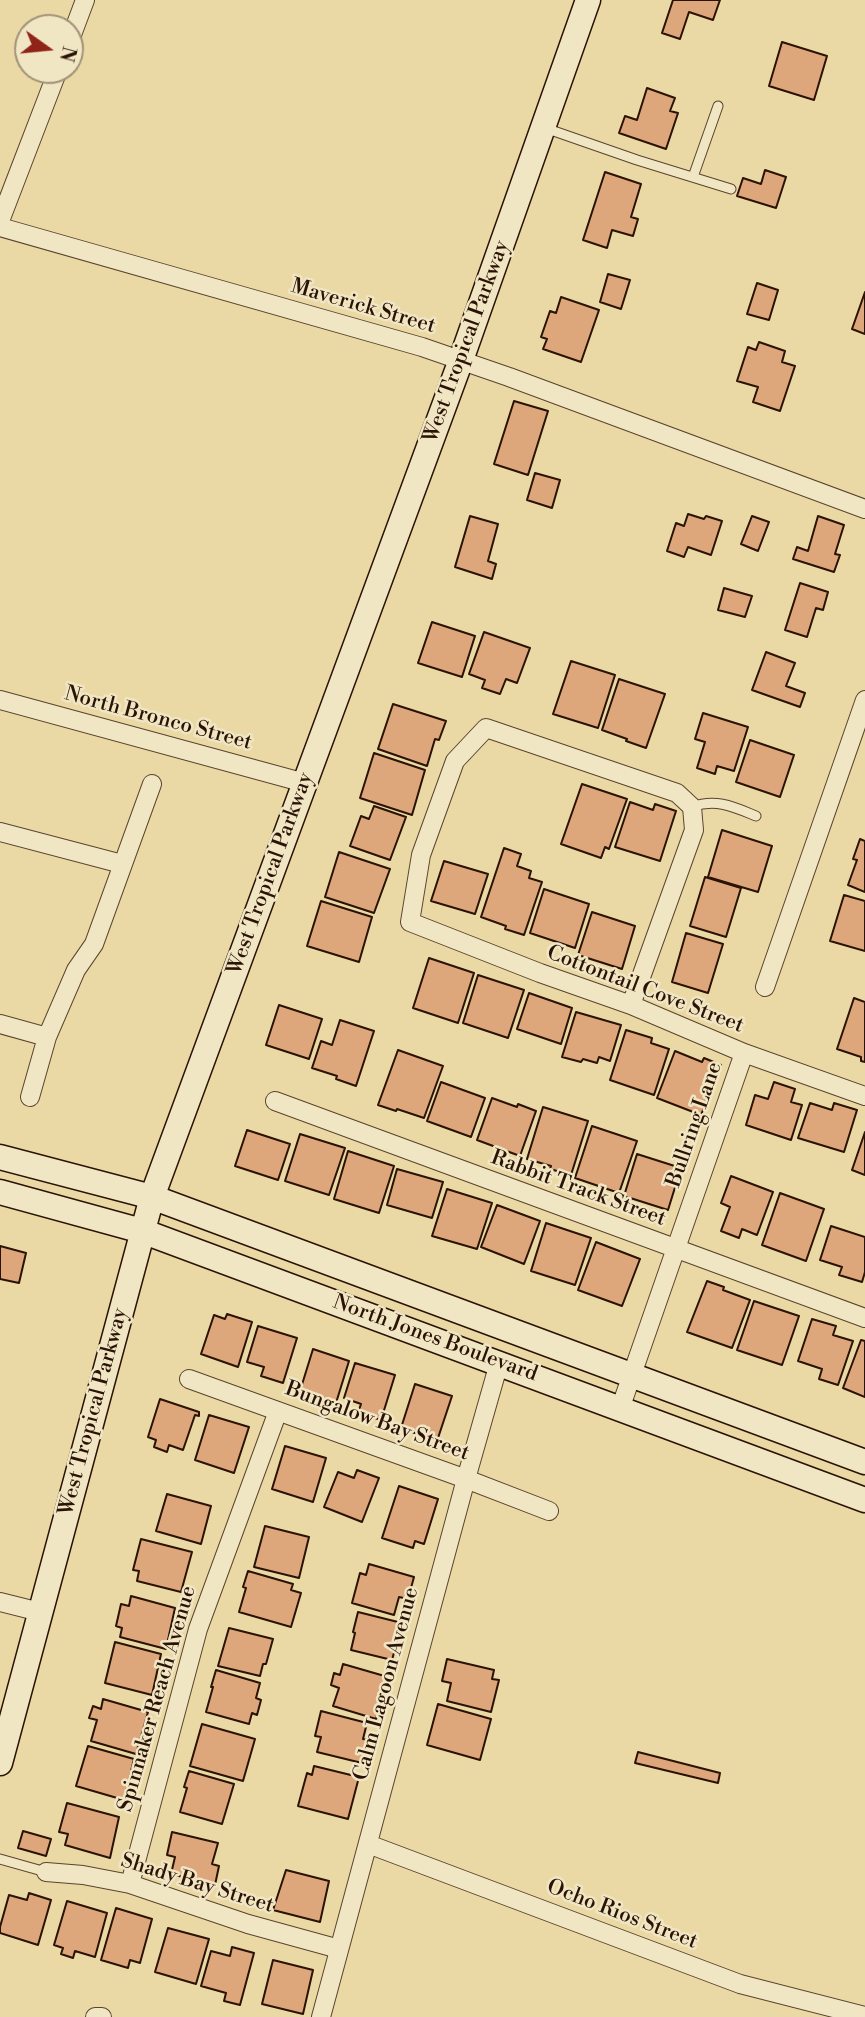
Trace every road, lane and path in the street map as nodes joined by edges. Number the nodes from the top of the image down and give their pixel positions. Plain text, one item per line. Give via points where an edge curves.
1 (588, 0) edge
2 (53, 84) edge
3 (718, 106) dead end
4 (543, 128) junction
5 (693, 177) junction
6 (731, 190) dead end
7 (0, 221) edge
8 (0, 227) edge
9 (461, 360) junction
10 (865, 509) edge
11 (0, 700) edge
12 (865, 700) edge
13 (305, 783) junction
14 (152, 784) dead end
15 (692, 807) junction
16 (756, 816) dead end
17 (0, 832) edge
18 (122, 864) junction
19 (765, 988) dead end
20 (631, 1005) junction
21 (0, 1024) edge
22 (47, 1037) junction
23 (744, 1053) junction
24 (865, 1096) edge
25 (30, 1097) dead end
26 (275, 1101) dead end
27 (0, 1157) edge
28 (0, 1192) edge
29 (152, 1197) junction
30 (142, 1231) junction
31 (676, 1250) junction
32 (865, 1318) edge
33 (499, 1363) junction
34 (631, 1376) junction
35 (189, 1379) dead end
36 (620, 1409) junction
37 (278, 1411) junction
38 (865, 1462) edge
39 (466, 1479) junction
40 (865, 1500) edge
41 (549, 1511) dead end
42 (0, 1602) edge
43 (40, 1612) junction
44 (0, 1763) edge
45 (368, 1844) junction
46 (0, 1859) edge
47 (46, 1872) joint
48 (130, 1884) junction
49 (340, 1949) junction
50 (865, 2016) edge
51 (95, 2017) edge
52 (102, 2017) edge
53 (321, 2017) edge

1 - 4 main road, West Tropical Parkway
2 - 7 street
3 - 5 lane
4 - 5 lane
4 - 9 main road, West Tropical Parkway
5 - 6 lane
8 - 9 street, Maverick Street
9 - 10 street, Maverick Street
9 - 13 main road, West Tropical Parkway
11 - 13 street, North Bronco Street
12 - 19 street
13 - 29 main road, West Tropical Parkway
14 - 18 street
15 - 16 lane via 720,803
15 - 20 street via 694,830
15 - 20 street, Cottontail Cove Street via 677,793 486,728 455,761 421,855 410,922
17 - 18 street
18 - 22 street via 94,944 76,970
20 - 23 street, Cottontail Cove Street
21 - 22 street
22 - 25 street
23 - 24 street, Cottontail Cove Street
23 - 31 street, Bullring Lane
26 - 31 street, Rabbit Track Street
27 - 29 main road, North Jones Boulevard
28 - 30 main road, North Jones Boulevard
29 - 30 main road, West Tropical Parkway
29 - 34 main road, North Jones Boulevard
30 - 33 main road, North Jones Boulevard
30 - 43 main road, West Tropical Parkway
31 - 32 street, Rabbit Track Street
31 - 34 street, Bullring Lane
33 - 36 main road, North Jones Boulevard
33 - 39 street, Calm Lagoon Avenue
34 - 36 street, Bullring Lane
34 - 38 main road, North Jones Boulevard
35 - 37 street, Bungalow Bay Street
36 - 40 main road, North Jones Boulevard
37 - 39 street, Bungalow Bay Street
37 - 48 street, Spinnaker Reach Avenue via 198,1629
39 - 41 street, Bungalow Bay Street
39 - 45 street, Calm Lagoon Avenue
42 - 43 street
43 - 44 main road, West Tropical Parkway
45 - 49 street, Calm Lagoon Avenue
45 - 50 street, Ocho Rios Street via 740,1984
46 - 47 lane, Shady Bay Street
47 - 48 street, Shady Bay Street
48 - 49 street, Shady Bay Street
49 - 53 street, Calm Lagoon Avenue
51 - 52 street

